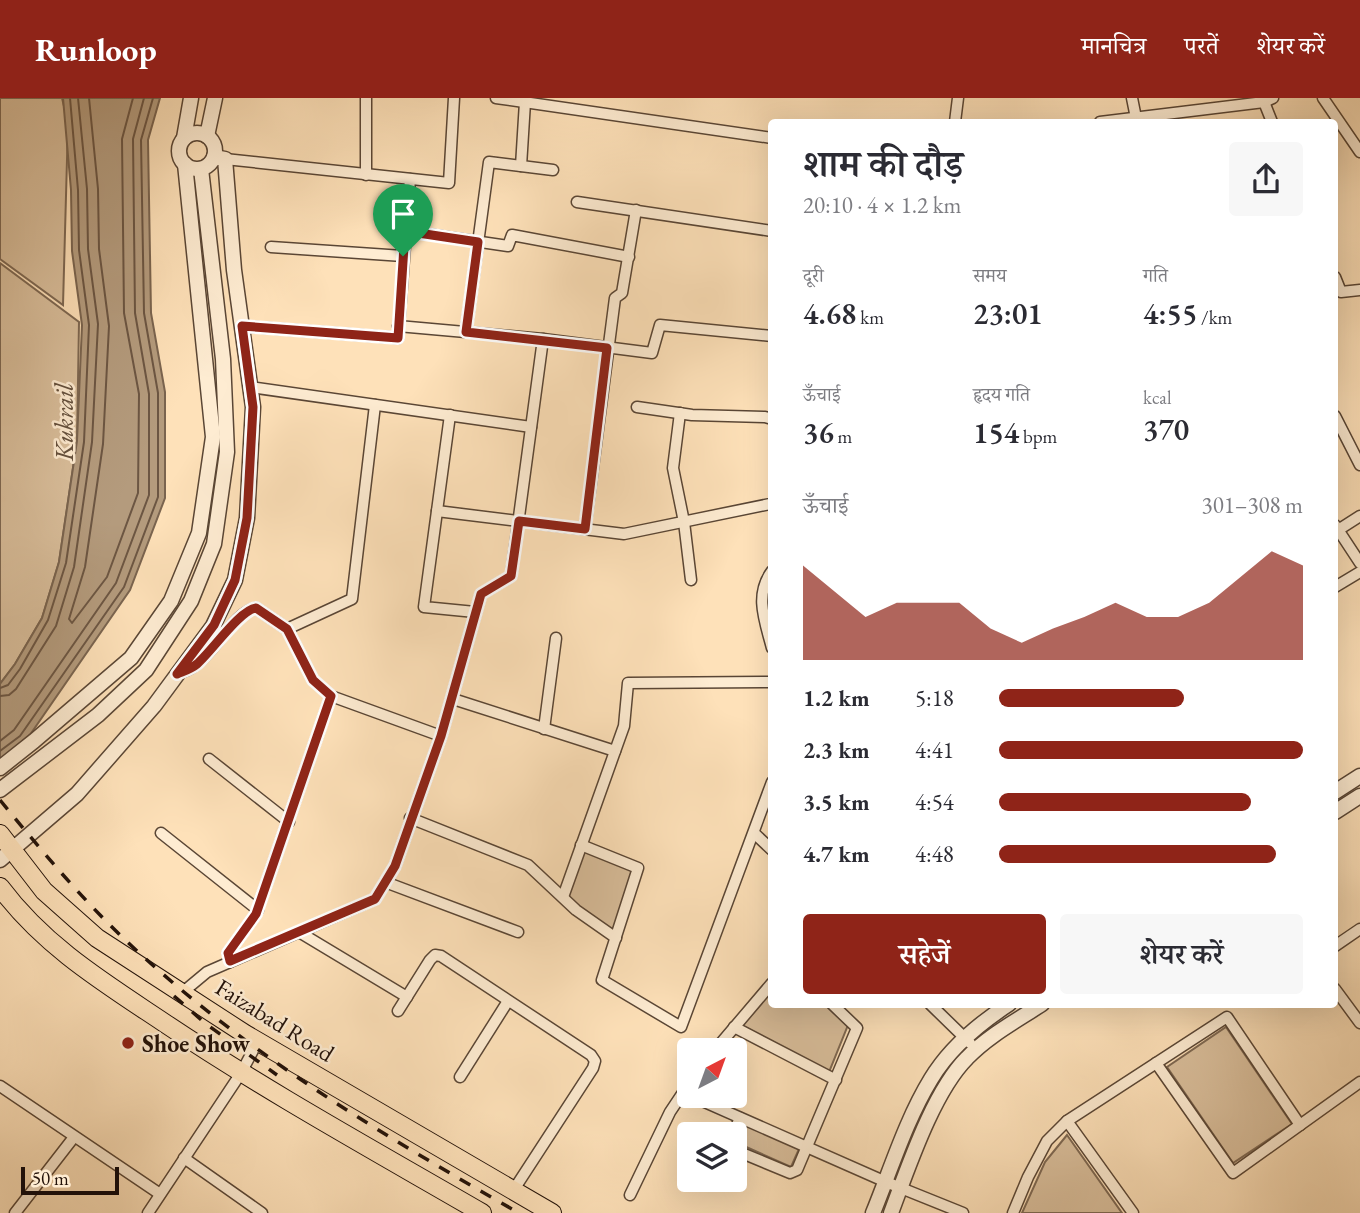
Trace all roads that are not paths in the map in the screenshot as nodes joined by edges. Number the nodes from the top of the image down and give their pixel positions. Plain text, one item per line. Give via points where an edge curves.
1 (191, 98) edge
2 (215, 98) edge
3 (366, 98) edge
4 (454, 98) edge
5 (496, 98) edge
6 (958, 98) edge
7 (1132, 98) edge
8 (1323, 98) edge
9 (1268, 100) edge
10 (525, 102) junction
11 (1242, 102) edge
12 (1136, 118) junction
13 (955, 119) edge
14 (1127, 119) edge
15 (1271, 119) edge
16 (207, 136) junction
17 (768, 137) edge
18 (184, 138) junction
19 (1358, 147) edge
20 (220, 158) junction
21 (185, 164) junction
22 (521, 166) junction
23 (201, 169) junction
24 (554, 170) dead end
25 (366, 174) junction
26 (410, 179) junction
27 (577, 202) dead end
28 (636, 210) junction
29 (768, 230) edge
30 (405, 231) junction
31 (478, 242) junction
32 (271, 247) dead end
33 (403, 256) junction
34 (629, 257) junction
35 (1338, 284) edge
36 (1360, 290) edge
37 (242, 326) junction
38 (398, 326) junction
39 (466, 332) junction
40 (768, 336) edge
41 (543, 339) junction
42 (607, 348) junction
43 (250, 387) junction
44 (375, 405) junction
45 (637, 407) dead end
46 (680, 413) junction
47 (450, 415) junction
48 (768, 418) edge
49 (1338, 422) edge
50 (531, 427) junction
51 (1360, 466) edge
52 (768, 504) edge
53 (437, 511) junction
54 (1360, 516) edge
55 (519, 521) junction
56 (684, 522) junction
57 (1338, 528) edge
58 (585, 529) junction
59 (1338, 532) edge
60 (1360, 563) edge
61 (1360, 572) edge
62 (768, 576) edge
63 (691, 580) dead end
64 (1338, 585) edge
65 (475, 612) junction
66 (287, 629) junction
67 (768, 631) edge
68 (556, 638) dead end
69 (177, 674) junction
70 (768, 682) edge
71 (331, 696) junction
72 (453, 699) junction
73 (544, 729) junction
74 (441, 736) junction
75 (615, 751) junction
76 (209, 759) dead end
77 (0, 768) edge
78 (1360, 776) edge
79 (0, 790) edge
80 (1338, 790) edge
81 (768, 793) edge
82 (1360, 796) edge
83 (1340, 809) edge
84 (410, 818) junction
85 (289, 822) junction
86 (754, 833) junction
87 (0, 834) edge
88 (161, 834) dead end
89 (581, 845) junction
90 (768, 846) edge
91 (6, 855) edge
92 (385, 882) junction
93 (0, 887) edge
94 (563, 897) junction
95 (257, 910) junction
96 (1360, 929) edge
97 (299, 932) junction
98 (519, 932) dead end
99 (616, 938) junction
100 (1338, 944) edge
101 (230, 961) junction
102 (768, 988) edge
103 (183, 992) junction
104 (1338, 993) edge
105 (407, 997) junction
106 (508, 1001) junction
107 (836, 1008) edge
108 (934, 1008) edge
109 (1004, 1008) edge
110 (1036, 1008) edge
111 (398, 1011) dead end
112 (1360, 1023) edge
113 (734, 1027) junction
114 (725, 1038) edge
115 (965, 1039) junction
116 (258, 1041) junction
117 (977, 1050) junction
118 (1156, 1063) junction
119 (242, 1073) junction
120 (460, 1077) dead end
121 (836, 1080) junction
122 (1360, 1082) edge
123 (0, 1086) edge
124 (679, 1108) edge
125 (721, 1108) edge
126 (740, 1118) junction
127 (1066, 1121) junction
128 (738, 1122) edge
129 (1300, 1125) junction
130 (74, 1136) junction
131 (808, 1148) junction
132 (747, 1155) edge
133 (184, 1158) junction
134 (886, 1182) junction
135 (900, 1188) junction
136 (513, 1191) junction
137 (160, 1195) junction
138 (630, 1195) dead end
139 (15, 1213) edge
140 (148, 1213) edge
141 (262, 1213) edge
142 (482, 1213) edge
143 (552, 1213) edge
144 (873, 1213) edge
145 (891, 1213) edge
146 (963, 1213) edge
147 (1013, 1213) edge
148 (1133, 1213) edge

1 - 18 street
2 - 16 street
3 - 25 street
4 - 26 street via 449,183
5 - 10 street
6 - 13 street
7 - 12 street
8 - 19 street
9 - 11 street
9 - 15 street
10 - 17 street
10 - 22 street
11 - 12 street
12 - 14 street
16 - 18 street via 195,133
16 - 20 street
18 - 21 street via 179,154
20 - 23 street
20 - 25 street
20 - 37 street
21 - 23 street
21 - 77 street via 213,437 200,533 171,601 131,658
22 - 24 street
22 - 31 street via 489,162
23 - 79 street via 223,359 227,452 214,544 191,601 146,670 98,715
25 - 26 street
26 - 30 street
27 - 28 street
28 - 29 street
28 - 34 street
30 - 31 street
30 - 33 street
31 - 34 street via 508,246 512,235
31 - 39 street
32 - 33 street
33 - 38 street
34 - 42 street via 622,293 615,298
35 - 36 street via 1341,292
37 - 38 street via 398,338
37 - 43 street
38 - 39 street
39 - 41 street
40 - 42 street via 660,325 653,353
41 - 42 street
41 - 50 street
42 - 58 street
43 - 44 street
43 - 69 street via 247,518 235,580 214,625
44 - 47 street
44 - 66 street via 352,599
45 - 46 street
46 - 48 street
46 - 56 street via 673,468
47 - 50 street
47 - 53 street
49 - 51 street
50 - 55 street
52 - 56 street
53 - 55 street
53 - 65 street via 424,607
54 - 57 street
55 - 58 street
55 - 65 street via 511,576 481,594
56 - 58 street via 624,534
56 - 63 street
59 - 60 street
61 - 64 street
62 - 67 street via 761,601
65 - 72 street
66 - 69 street via 256,608 248,609 194,666
66 - 71 street via 313,680
68 - 73 street
69 - 91 street via 77,793
70 - 75 street via 628,683 624,726
71 - 74 street
71 - 85 street
72 - 73 street
72 - 74 street
73 - 75 street
74 - 84 street
75 - 89 street
76 - 85 street
78 - 80 street
81 - 86 street
82 - 83 street
84 - 92 street
84 - 94 street via 527,864
85 - 95 street
86 - 90 street
86 - 99 street via 681,1027 602,980
87 - 91 main road, Faizabad Road
88 - 95 street
89 - 94 street
89 - 99 street via 638,868
91 - 103 main road, Faizabad Road via 97,938
92 - 97 street via 375,899
92 - 98 street
93 - 119 main road via 18,911 79,967
94 - 99 street
95 - 101 street via 228,953
96 - 100 street
97 - 101 street
97 - 105 street
101 - 103 street
102 - 113 street
103 - 116 main road, Faizabad Road
104 - 112 street
105 - 106 street via 435,955
105 - 111 street
106 - 120 street
106 - 136 street via 594,1061
107 - 121 street via 857,1028
108 - 115 street
109 - 115 street
110 - 117 street
113 - 114 street
113 - 121 street
115 - 117 street
115 - 134 street via 932,1078
116 - 119 street
116 - 136 main road, Faizabad Road
117 - 135 street via 946,1088
118 - 127 street
118 - 129 street via 1227,1017
118 - 129 street via 1233,1173
119 - 133 street
119 - 142 main road
121 - 131 street
122 - 129 street
123 - 130 street
124 - 138 street
125 - 126 street
126 - 128 street
126 - 131 street
127 - 147 street via 1047,1141
127 - 148 street
130 - 137 street
130 - 139 street
131 - 132 street via 797,1170 790,1173
131 - 134 street
133 - 137 street
133 - 141 street
134 - 135 street
134 - 144 street
135 - 145 street
135 - 146 street
136 - 143 main road, Faizabad Road
137 - 140 street

